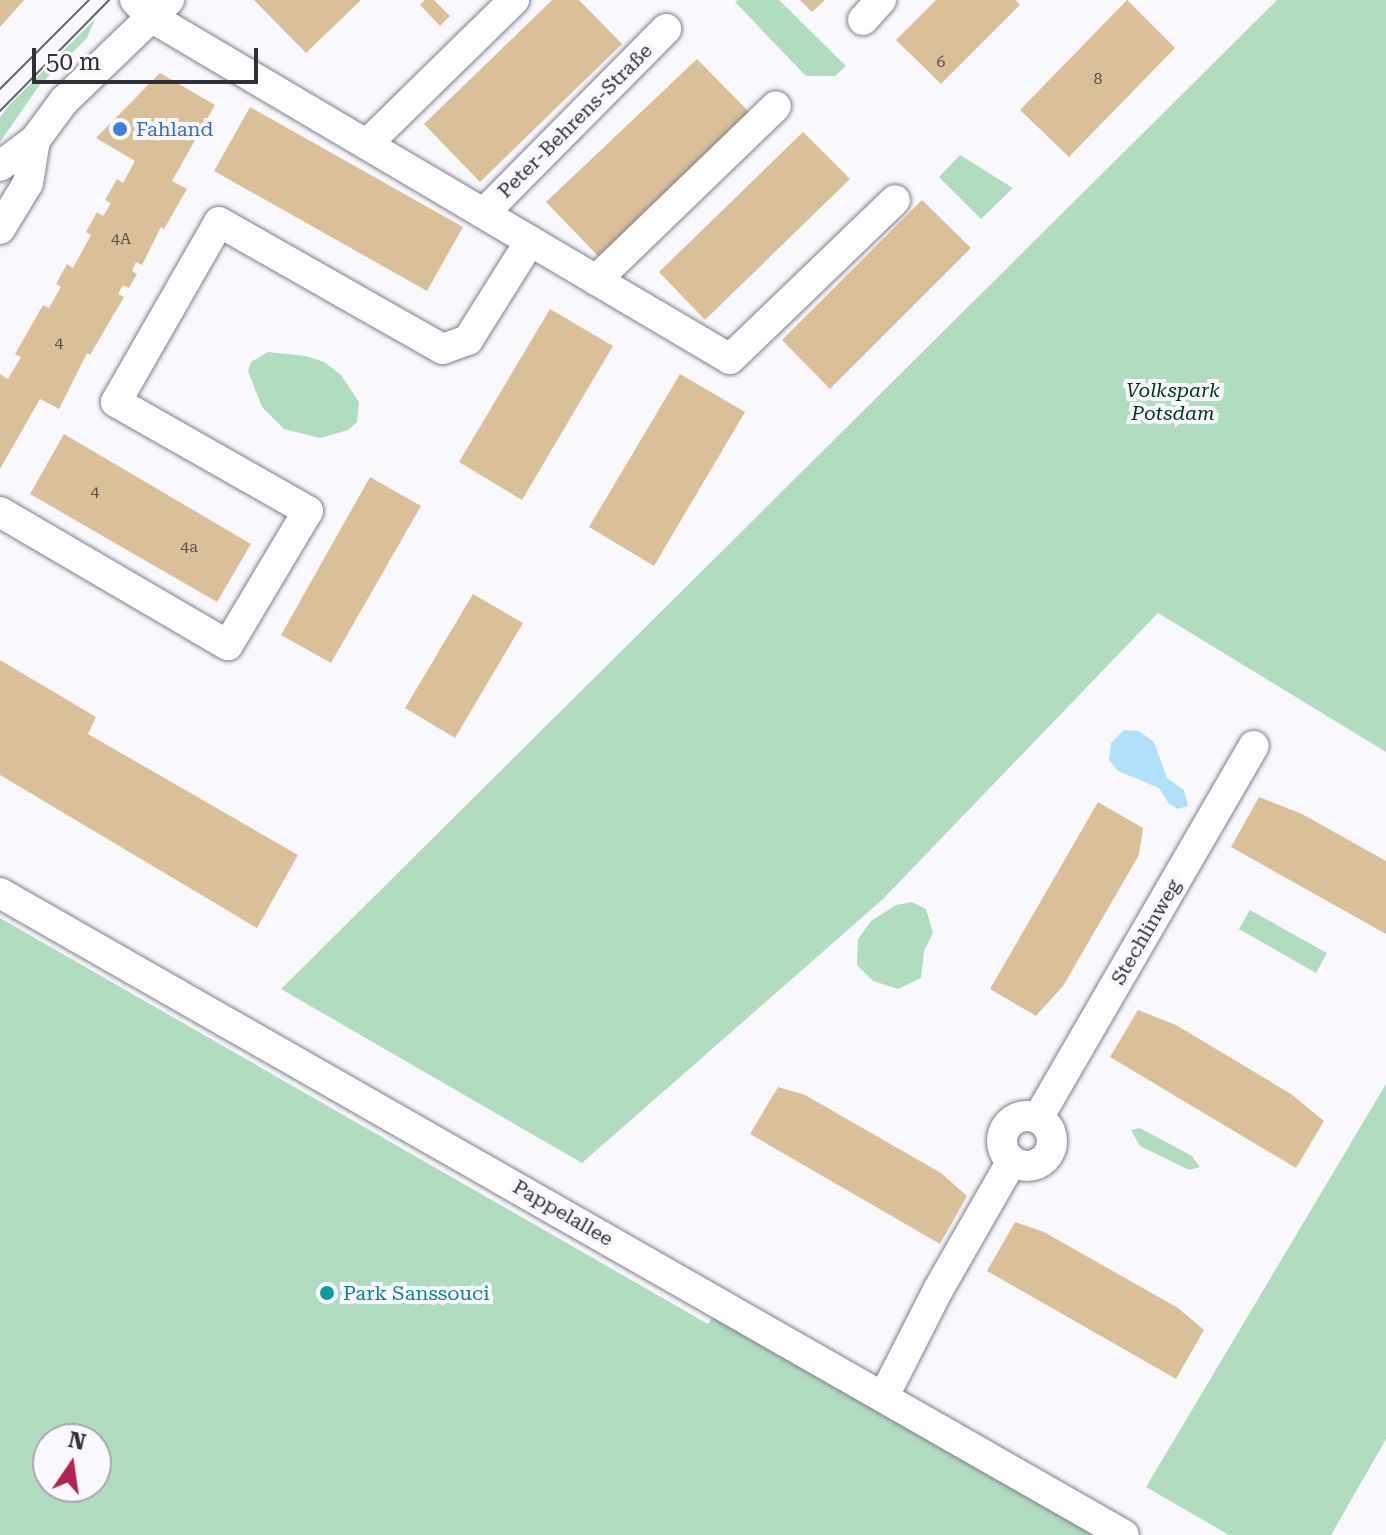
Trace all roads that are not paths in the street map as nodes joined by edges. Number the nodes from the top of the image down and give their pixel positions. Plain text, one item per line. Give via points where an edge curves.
1 (514, 0) edge
2 (152, 6) edge
3 (666, 29) dead end
4 (776, 106) dead end
5 (35, 140) junction
6 (367, 144) junction
7 (0, 166) edge
8 (895, 200) dead end
9 (484, 213) junction
10 (0, 229) edge
11 (530, 241) junction
12 (596, 280) junction
13 (0, 512) edge
14 (1254, 746) dead end
15 (0, 893) edge
16 (884, 1396) junction
17 (1124, 1535) edge

1 - 6 street
2 - 5 street
2 - 6 street, Peter-Behrens-Straße
3 - 9 street, Peter-Behrens-Straße
4 - 12 street
5 - 7 street
5 - 10 street via 28,183
6 - 9 street, Peter-Behrens-Straße
8 - 12 street, Peter-Behrens-Straße via 730,359
9 - 11 street, Peter-Behrens-Straße
11 - 12 street, Peter-Behrens-Straße
11 - 13 street via 468,340 443,349 219,222 116,402 308,511 228,645
14 - 16 street, Stechlinweg via 1038,1118 1050,1128 1053,1143 1048,1157 1024,1167 1012,1161
15 - 16 street, Pappelallee
16 - 17 street, Pappelallee

